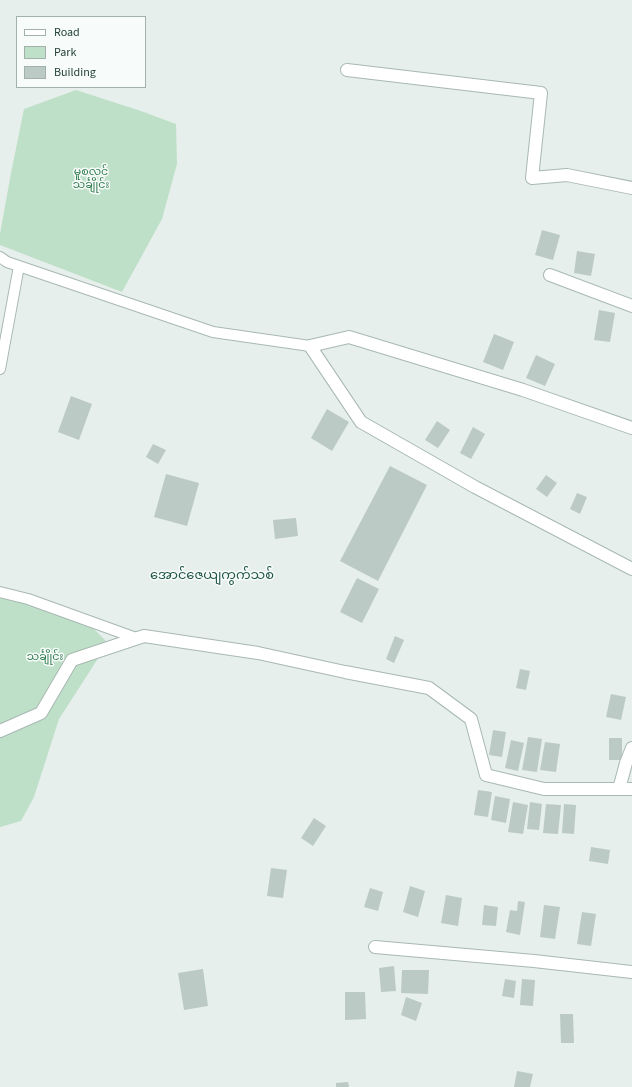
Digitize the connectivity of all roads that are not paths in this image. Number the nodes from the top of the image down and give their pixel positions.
1 (347, 70) dead end
2 (632, 188) edge
3 (0, 257) edge
4 (19, 266) junction
5 (550, 275) dead end
6 (632, 306) edge
7 (310, 346) junction
8 (0, 369) edge
9 (632, 428) edge
10 (632, 569) edge
11 (0, 592) edge
12 (136, 638) junction
13 (0, 731) edge
14 (632, 748) edge
15 (619, 789) junction
16 (632, 790) edge
17 (375, 947) dead end
18 (632, 972) edge

1 - 2 street
3 - 4 lane
4 - 7 lane
4 - 8 lane
5 - 6 street
7 - 9 street
7 - 10 street
11 - 12 lane
12 - 13 street
12 - 15 street
14 - 15 street
15 - 16 street
17 - 18 street

